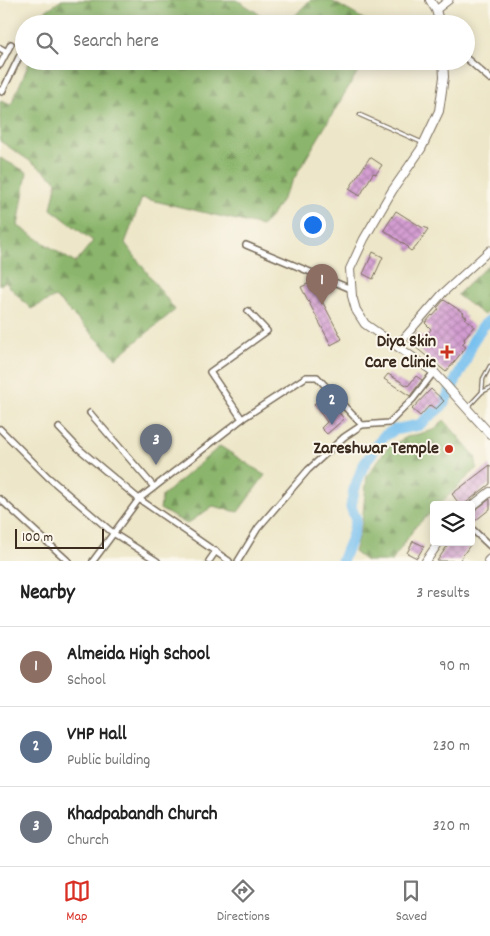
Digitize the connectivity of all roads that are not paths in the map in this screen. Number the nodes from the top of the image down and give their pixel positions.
1 (430, 0) edge
2 (450, 0) edge
3 (436, 10) junction
4 (437, 15) edge
5 (11, 44) dead end
6 (0, 48) edge
7 (7, 52) junction
8 (0, 65) edge
9 (15, 65) edge
10 (475, 66) edge
11 (443, 70) edge
12 (490, 79) edge
13 (0, 90) edge
14 (360, 115) dead end
15 (424, 144) junction
16 (246, 245) dead end
17 (490, 250) edge
18 (351, 289) junction
19 (248, 311) dead end
20 (397, 346) junction
21 (490, 366) edge
22 (437, 375) junction
23 (490, 388) edge
24 (482, 392) junction
25 (467, 408) junction
26 (90, 413) dead end
27 (242, 420) junction
28 (362, 425) junction
29 (59, 428) dead end
30 (0, 429) edge
31 (490, 433) edge
32 (154, 487) junction
33 (490, 492) edge
34 (0, 499) edge
35 (140, 499) junction
36 (475, 505) edge
37 (475, 532) edge
38 (113, 533) junction
39 (437, 546) edge
40 (490, 546) edge
41 (216, 551) junction
42 (68, 561) edge
43 (93, 561) edge
44 (157, 561) edge
45 (209, 561) edge
46 (229, 561) edge
47 (238, 561) edge
48 (426, 561) edge

1 - 3 main road
2 - 3 street
3 - 4 main road
5 - 7 street
6 - 7 street
7 - 8 street
9 - 13 street
10 - 12 street
11 - 15 main road
14 - 15 lane
15 - 18 main road
16 - 18 street
17 - 20 street
18 - 20 main road
19 - 27 street
20 - 22 main road
21 - 24 lane
22 - 25 main road
22 - 28 street
23 - 24 lane
24 - 25 lane
25 - 31 main road
26 - 32 street
27 - 28 street
27 - 32 street
28 - 47 street
29 - 35 street
30 - 38 street
32 - 35 street
33 - 36 main road
34 - 42 street
35 - 38 street
35 - 41 street
37 - 40 street
38 - 43 street
38 - 44 street
39 - 48 main road
41 - 45 street
41 - 46 street

